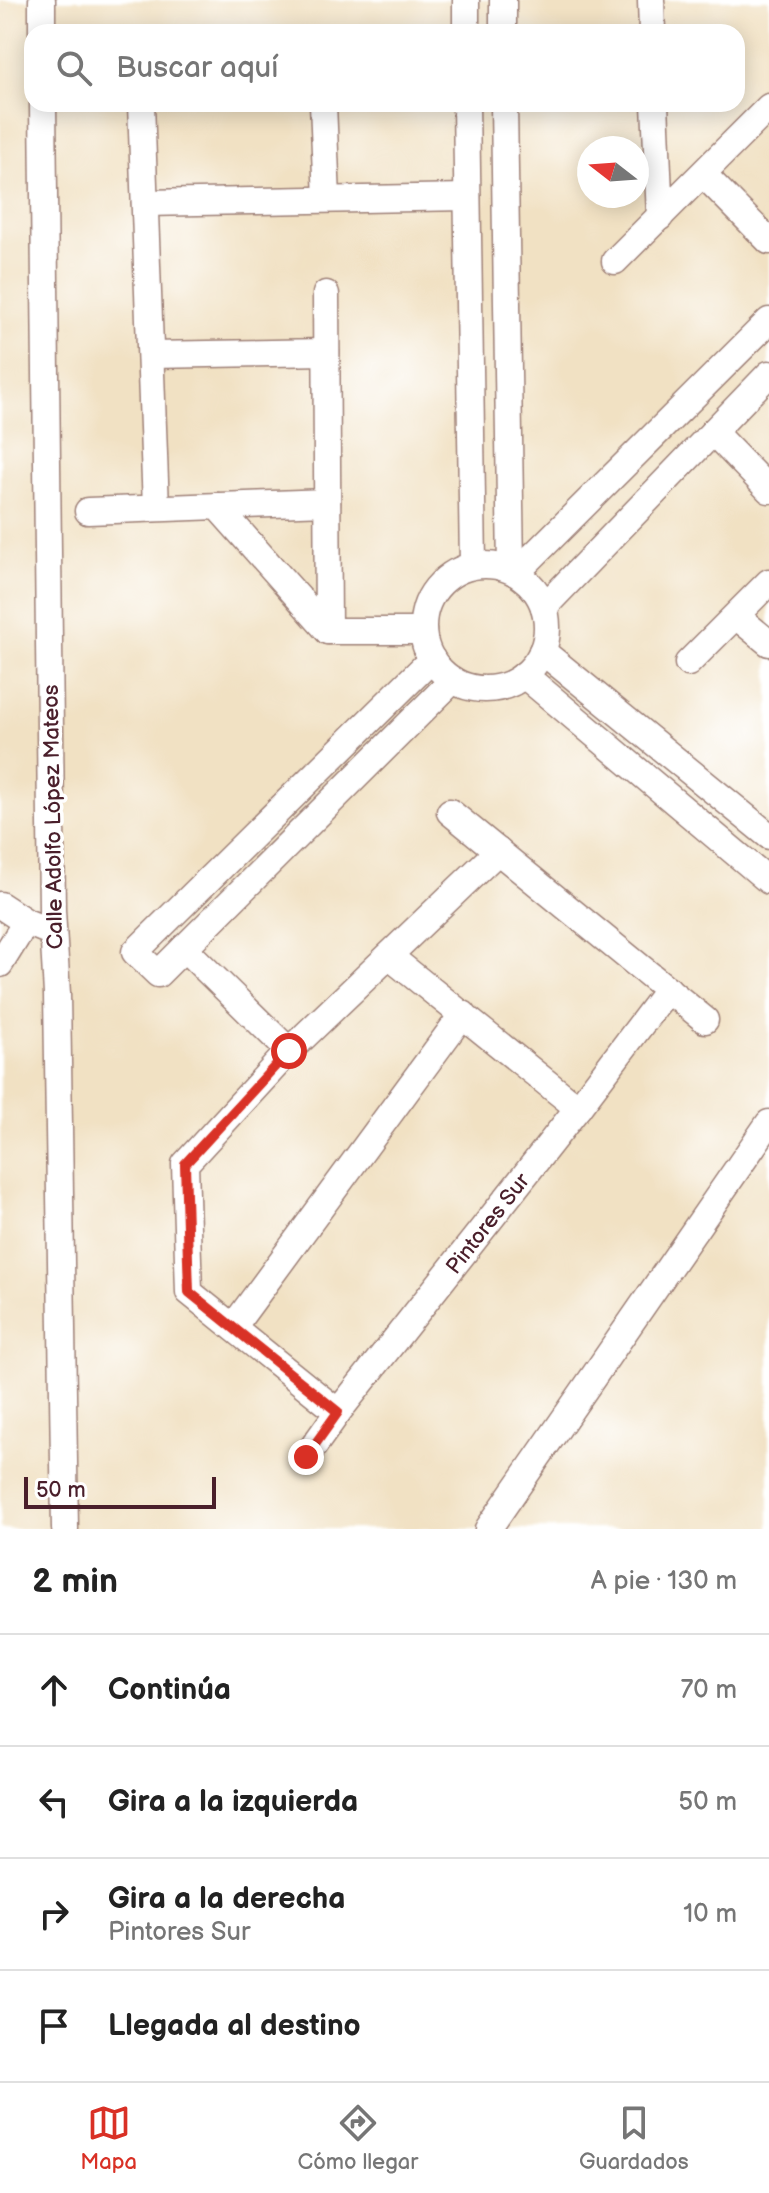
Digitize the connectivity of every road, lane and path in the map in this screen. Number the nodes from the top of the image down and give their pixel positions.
1 (42, 0) edge
2 (466, 0) edge
3 (503, 0) edge
4 (651, 0) edge
5 (42, 24) edge
6 (466, 24) edge
7 (503, 24) edge
8 (652, 24) edge
9 (769, 107) edge
10 (43, 112) edge
11 (141, 112) edge
12 (323, 112) edge
13 (466, 112) edge
14 (504, 112) edge
15 (655, 112) edge
16 (703, 174) junction
17 (467, 197) junction
18 (327, 199) junction
19 (145, 203) junction
20 (660, 217) junction
21 (769, 241) edge
22 (615, 261) dead end
23 (326, 294) dead end
24 (769, 321) edge
25 (326, 352) junction
26 (151, 355) junction
27 (769, 374) edge
28 (713, 432) junction
29 (769, 490) edge
30 (327, 502) junction
31 (217, 506) junction
32 (156, 508) junction
33 (88, 511) dead end
34 (473, 565) junction
35 (514, 571) junction
36 (769, 582) edge
37 (544, 607) junction
38 (736, 616) junction
39 (328, 631) junction
40 (423, 631) junction
41 (769, 643) edge
42 (542, 651) junction
43 (432, 659) junction
44 (688, 663) dead end
45 (524, 675) junction
46 (453, 680) junction
47 (450, 812) dead end
48 (769, 836) edge
49 (498, 851) junction
50 (769, 881) edge
51 (0, 905) edge
52 (26, 922) junction
53 (53, 933) junction
54 (184, 948) junction
55 (389, 956) junction
56 (0, 964) edge
57 (668, 989) junction
58 (463, 1014) junction
59 (705, 1020) dead end
60 (289, 1051) junction
61 (578, 1108) junction
62 (769, 1123) edge
63 (233, 1327) junction
64 (338, 1412) junction
65 (306, 1457) dead end
66 (65, 1529) edge
67 (488, 1529) edge

1 - 5 street
2 - 6 street
3 - 7 street
4 - 8 street
9 - 16 street
10 - 53 street, Calle Adolfo López Mateos
11 - 19 street
12 - 18 street
13 - 17 street
14 - 35 street
15 - 20 street
16 - 20 street
16 - 21 street
17 - 18 street
17 - 34 street
18 - 19 street
19 - 26 street
20 - 22 street
23 - 25 street
24 - 35 street
25 - 26 street
25 - 30 street
26 - 32 street
27 - 28 street
28 - 29 street
28 - 37 street
30 - 31 street
30 - 39 street
31 - 32 street
31 - 39 street
32 - 33 street
34 - 35 street
34 - 40 street
35 - 37 street
36 - 38 street
37 - 42 street
38 - 41 street
38 - 44 street
39 - 40 street
40 - 43 street
42 - 45 street
42 - 48 street
43 - 46 street
43 - 54 street
45 - 46 street
45 - 50 street
46 - 54 street
47 - 49 street
49 - 55 street
49 - 57 street
51 - 52 street
52 - 53 street
52 - 56 street
53 - 66 street, Calle Adolfo López Mateos
54 - 60 street
55 - 58 street
55 - 60 street
57 - 59 street
57 - 61 street, Pintores Sur
58 - 61 street
58 - 63 street
60 - 63 street
61 - 64 street, Pintores Sur
62 - 67 street
63 - 64 street
64 - 65 street, Pintores Sur

